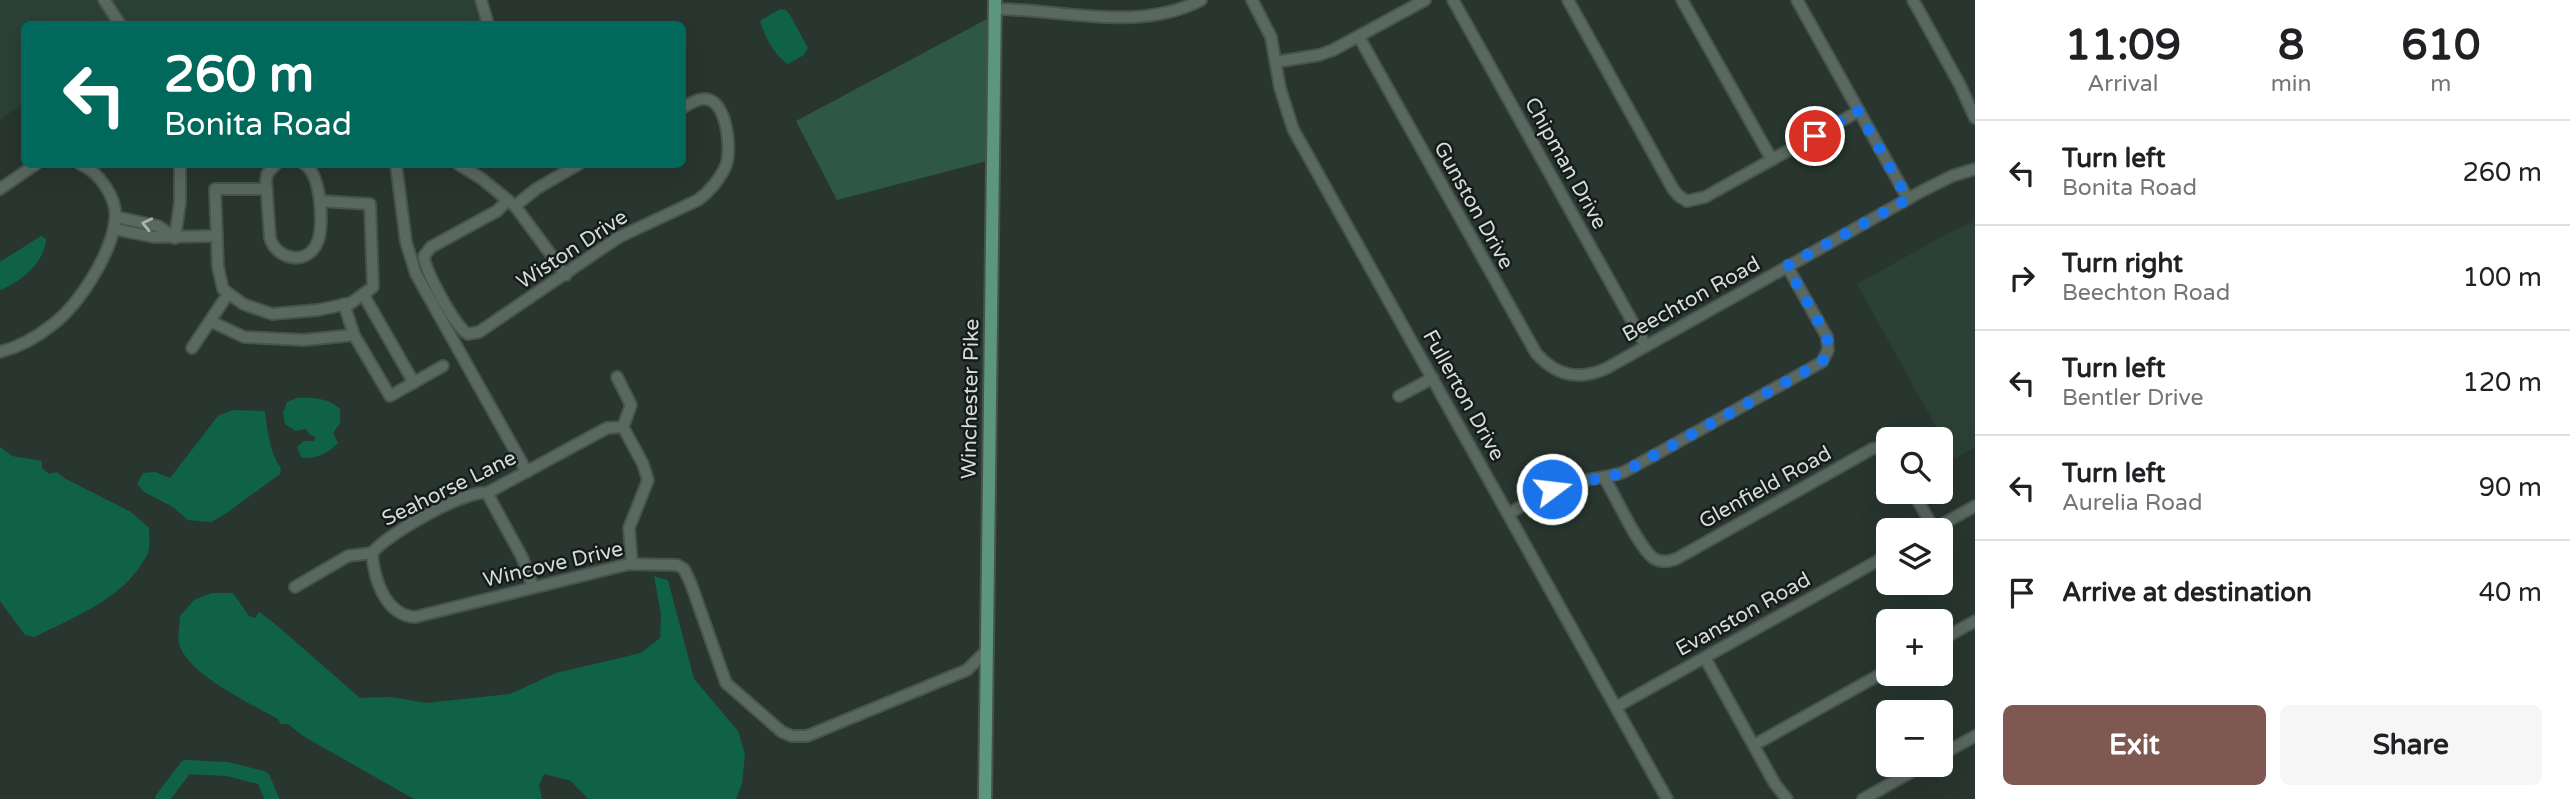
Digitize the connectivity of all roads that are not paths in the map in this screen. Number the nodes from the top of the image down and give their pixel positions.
1 (104, 0) edge
2 (481, 0) edge
3 (1201, 0) edge
4 (1252, 0) edge
5 (1425, 0) edge
6 (1452, 0) edge
7 (1568, 0) edge
8 (1682, 0) edge
9 (1797, 0) edge
10 (1913, 0) edge
11 (995, 5) edge
12 (119, 21) edge
13 (487, 21) edge
14 (1359, 37) junction
15 (1276, 62) junction
16 (686, 106) edge
17 (1858, 111) junction
18 (1975, 118) edge
19 (1772, 160) junction
20 (30, 168) edge
21 (87, 168) edge
22 (180, 168) edge
23 (272, 168) edge
24 (310, 168) edge
25 (397, 168) edge
26 (464, 168) edge
27 (573, 168) edge
28 (1975, 169) edge
29 (0, 189) edge
30 (267, 189) junction
31 (1908, 199) junction
32 (320, 201) junction
33 (512, 203) junction
34 (115, 223) junction
35 (217, 236) junction
36 (175, 238) junction
37 (1787, 266) junction
38 (566, 275) junction
39 (228, 294) junction
40 (363, 294) junction
41 (344, 304) junction
42 (210, 321) junction
43 (354, 335) junction
44 (1646, 346) junction
45 (192, 348) dead end
46 (0, 352) edge
47 (443, 366) dead end
48 (1571, 375) joint
49 (617, 377) dead end
50 (1433, 378) junction
51 (414, 383) junction
52 (1399, 396) dead end
53 (622, 427) junction
54 (1876, 448) edge
55 (527, 472) junction
56 (1605, 479) junction
57 (487, 493) junction
58 (1975, 506) edge
59 (1508, 514) junction
60 (1953, 519) edge
61 (372, 554) junction
62 (1876, 562) edge
63 (632, 564) junction
64 (295, 587) dead end
65 (533, 587) junction
66 (1975, 621) edge
67 (1953, 633) edge
68 (986, 651) junction
69 (1705, 658) junction
70 (967, 670) junction
71 (1876, 677) edge
72 (986, 680) junction
73 (1616, 708) junction
74 (1975, 736) edge
75 (1754, 745) junction
76 (1953, 748) edge
77 (1902, 777) edge
78 (985, 799) edge
79 (1667, 799) edge
80 (1787, 799) edge
81 (1863, 799) edge

1 - 12 street
2 - 13 street
3 - 11 street
4 - 15 street, Fullerton Drive
5 - 14 street
6 - 44 street, Chipman Drive
7 - 19 street
8 - 19 street
9 - 17 street
10 - 18 street
11 - 68 main road, Winchester Pike
14 - 15 street
14 - 48 street, Gunston Drive
15 - 50 street, Fullerton Drive
16 - 38 street, Wiston Drive
17 - 19 street
17 - 31 street
20 - 29 street
21 - 34 street
22 - 36 street
23 - 30 street
24 - 32 street
25 - 55 street
26 - 33 street
27 - 33 street
28 - 31 street, Beechton Road
30 - 32 street
30 - 35 street
31 - 37 street, Beechton Road
32 - 40 street
33 - 38 street
33 - 38 street, Wiston Drive
34 - 36 street
34 - 46 street
35 - 36 street
35 - 39 street
37 - 44 street, Beechton Road
37 - 56 street
39 - 41 street
39 - 42 street
40 - 41 street
40 - 51 street
41 - 43 street
42 - 43 street
42 - 45 street
43 - 51 street
44 - 48 street, Beechton Road
47 - 51 street
49 - 53 street
50 - 52 street
50 - 59 street, Fullerton Drive
53 - 55 street, Seahorse Lane
53 - 63 street
54 - 56 street, Glenfield Road
55 - 57 street, Seahorse Lane
56 - 59 street
57 - 61 street, Seahorse Lane
57 - 65 street
58 - 60 street
59 - 73 street, Fullerton Drive
61 - 64 street, Seahorse Lane
61 - 65 street, Wincove Drive
62 - 69 street, Evanston Road
63 - 65 street, Wincove Drive
63 - 70 street, Wincove Drive
66 - 67 street
68 - 70 street, Wincove Drive
68 - 72 main road, Winchester Pike
69 - 73 street, Evanston Road
69 - 75 street
70 - 72 street
71 - 75 street
72 - 78 main road, Winchester Pike
73 - 79 street, Fullerton Drive
74 - 76 street
75 - 80 street
77 - 81 street

